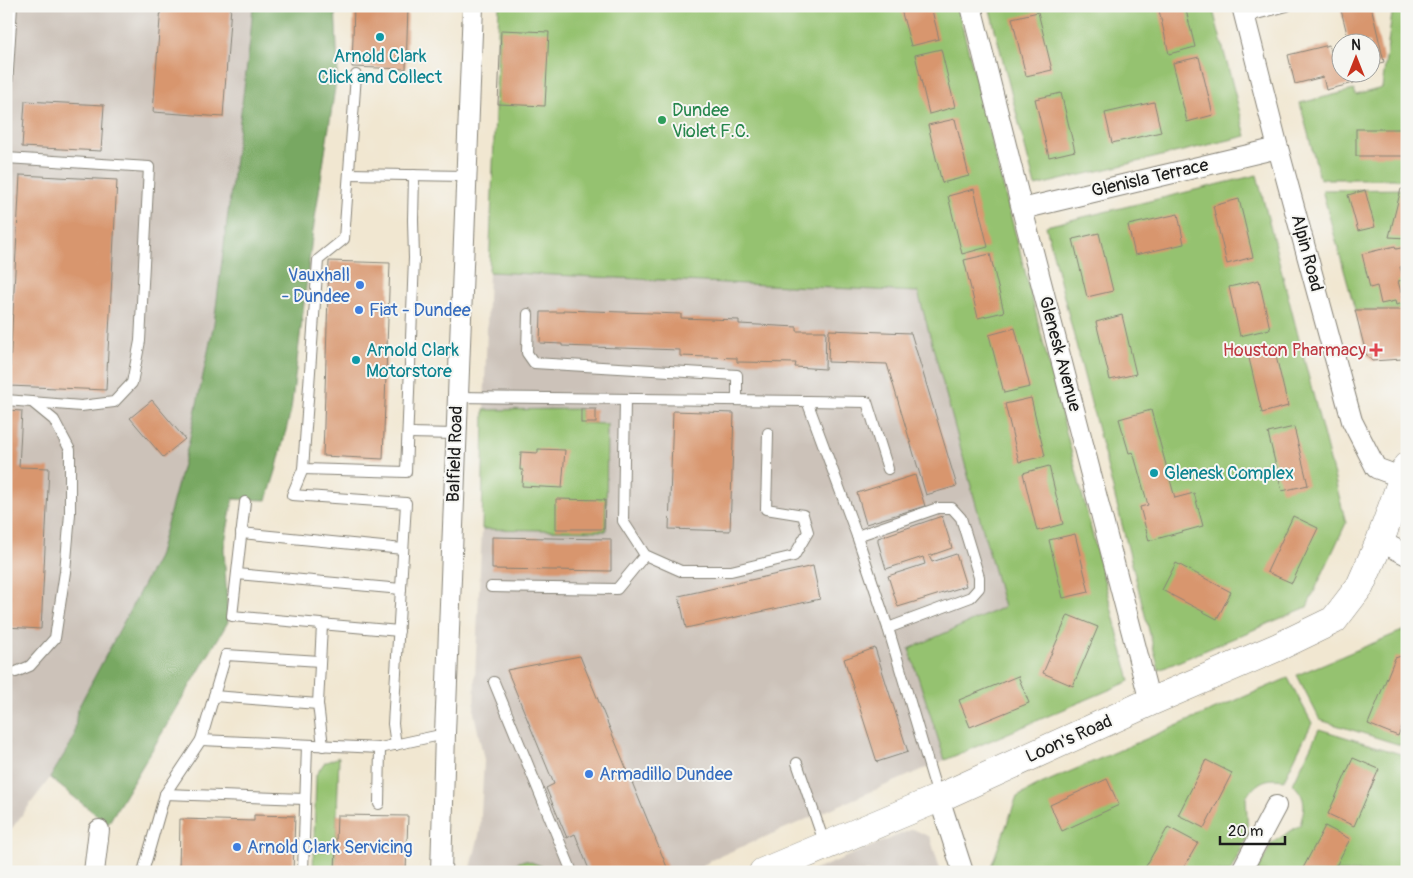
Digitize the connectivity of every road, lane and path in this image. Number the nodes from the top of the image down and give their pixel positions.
1 (12, 6) edge
2 (472, 6) edge
3 (971, 6) edge
4 (1287, 6) edge
5 (1244, 12) edge
6 (356, 75) dead end
7 (6, 103) edge
8 (1278, 148) junction
9 (6, 158) edge
10 (349, 174) junction
11 (414, 175) junction
12 (465, 176) junction
13 (1022, 209) junction
14 (528, 314) dead end
15 (457, 397) junction
16 (625, 399) junction
17 (6, 400) edge
18 (736, 400) junction
19 (807, 401) junction
20 (32, 402) junction
21 (408, 433) junction
22 (768, 433) dead end
23 (456, 434) junction
24 (303, 470) junction
25 (888, 470) dead end
26 (1405, 472) edge
27 (245, 502) dead end
28 (242, 534) junction
29 (857, 536) junction
30 (1380, 541) junction
31 (403, 549) junction
32 (645, 555) junction
33 (1407, 555) edge
34 (237, 574) junction
35 (491, 587) dead end
36 (401, 589) junction
37 (322, 625) junction
38 (888, 628) junction
39 (399, 631) junction
40 (320, 661) junction
41 (16, 672) dead end
42 (494, 682) dead end
43 (214, 696) junction
44 (1150, 702) junction
45 (318, 704) junction
46 (445, 734) junction
47 (201, 740) junction
48 (307, 745) junction
49 (396, 745) junction
50 (323, 746) junction
51 (380, 748) junction
52 (797, 763) dead end
53 (165, 794) junction
54 (939, 798) junction
55 (305, 799) junction
56 (379, 804) dead end
57 (1276, 806) dead end
58 (99, 830) dead end
59 (825, 846) junction
60 (94, 872) edge
61 (143, 872) edge
62 (303, 872) edge
63 (442, 872) edge
64 (572, 872) edge
65 (763, 872) edge
66 (963, 872) edge
67 (1241, 872) edge

1 - 7 lane
2 - 12 street, Balfield Road
3 - 13 street, Glenesk Avenue
4 - 5 lane
5 - 8 street, Alpin Road
6 - 10 lane
8 - 13 street, Glenisla Terrace
8 - 26 street, Alpin Road
9 - 20 lane
10 - 11 lane
10 - 24 lane
11 - 12 lane
11 - 21 lane
12 - 15 street, Balfield Road
13 - 44 street, Glenesk Avenue
14 - 18 lane
15 - 16 lane
15 - 23 street, Balfield Road
16 - 18 lane
16 - 32 lane
17 - 20 lane
18 - 19 lane
19 - 25 lane
19 - 29 lane
20 - 41 lane
21 - 23 lane
21 - 24 lane
22 - 32 lane
23 - 46 street, Balfield Road
24 - 31 lane
26 - 30 street, Loon's Road
27 - 28 lane
28 - 31 lane
28 - 34 lane
29 - 38 lane
29 - 38 lane
30 - 33 street
30 - 44 street, Loon's Road
31 - 36 lane
32 - 35 lane
34 - 36 lane
34 - 37 lane
36 - 39 lane
37 - 39 lane
37 - 40 lane
38 - 54 lane
39 - 49 lane
40 - 43 lane
40 - 45 lane
42 - 64 lane
43 - 45 lane
43 - 47 lane
44 - 54 street, Loon's Road
45 - 50 lane
46 - 49 lane
46 - 63 street, Balfield Road
47 - 48 lane
47 - 53 lane
48 - 50 lane
48 - 55 lane
49 - 51 lane
50 - 51 lane
51 - 56 lane
52 - 59 lane
53 - 55 lane
53 - 61 lane
54 - 59 street, Loon's Road
54 - 66 street
55 - 62 lane
57 - 67 street
58 - 60 street
59 - 65 street, Loon's Road

